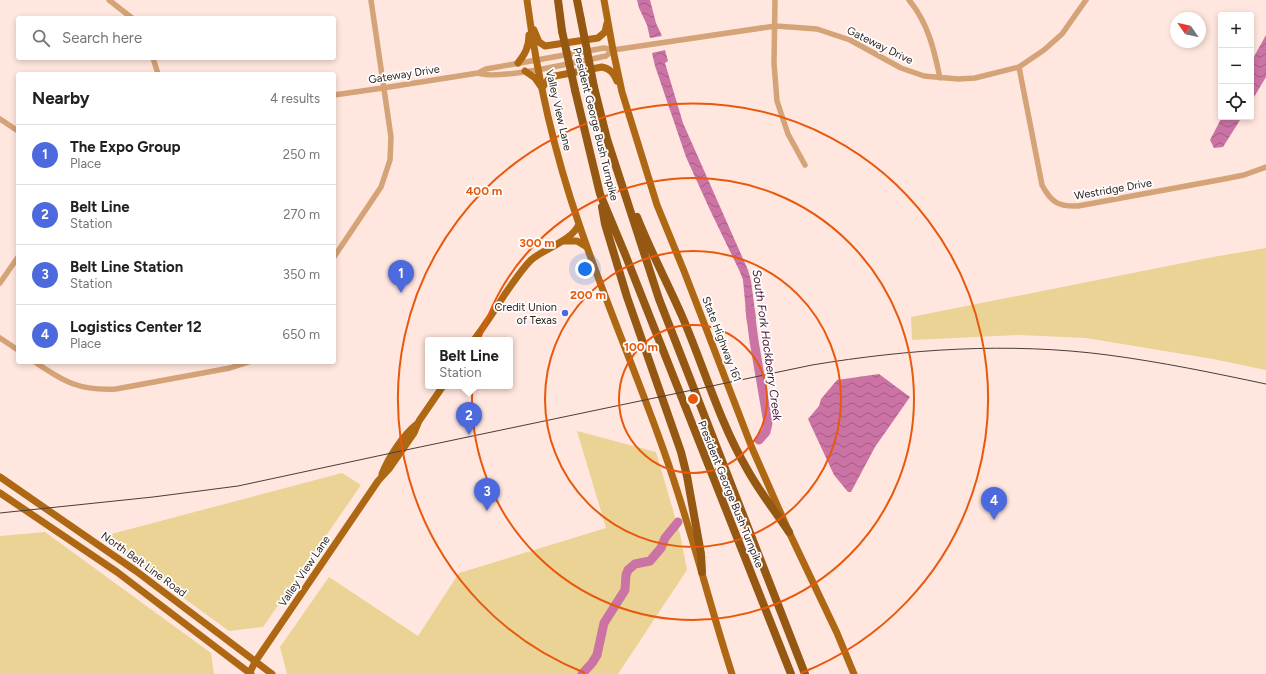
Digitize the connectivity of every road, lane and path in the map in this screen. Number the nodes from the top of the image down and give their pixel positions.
1 (109, 0) edge
2 (371, 0) edge
3 (527, 0) edge
4 (558, 0) edge
5 (578, 0) edge
6 (604, 0) edge
7 (775, 0) edge
8 (908, 0) edge
9 (1086, 0) edge
10 (129, 16) edge
11 (608, 21) junction
12 (530, 23) junction
13 (775, 26) junction
14 (613, 50) junction
15 (536, 59) junction
16 (154, 60) edge
17 (518, 63) junction
18 (1018, 67) junction
19 (538, 69) junction
20 (525, 71) junction
21 (157, 72) edge
22 (478, 73) junction
23 (940, 78) junction
24 (384, 88) junction
25 (542, 88) junction
26 (622, 92) junction
27 (336, 95) edge
28 (0, 119) edge
29 (16, 130) edge
30 (805, 165) dead end
31 (1266, 167) edge
32 (620, 180) junction
33 (600, 194) junction
34 (579, 224) junction
35 (563, 241) junction
36 (587, 247) junction
37 (336, 254) edge
38 (16, 260) edge
39 (0, 283) edge
40 (476, 337) edge
41 (0, 338) edge
42 (16, 349) edge
43 (38, 364) edge
44 (242, 364) edge
45 (441, 389) edge
46 (0, 477) edge
47 (0, 493) edge
48 (789, 532) junction
49 (702, 572) junction
50 (255, 662) junction
51 (250, 674) edge
52 (272, 674) edge
53 (732, 674) edge
54 (791, 674) edge
55 (805, 674) edge
56 (854, 674) edge

1 - 10 street
2 - 24 street
3 - 12 main road, Valley View Lane
4 - 33 highway, President George Bush Turnpike, bridge
5 - 32 highway, President George Bush Turnpike, bridge
6 - 11 main road, State Highway 161
7 - 13 street
8 - 23 street
9 - 18 street, Gateway Drive
11 - 12 main road
11 - 14 main road, State Highway 161
12 - 15 main road, Valley View Lane
12 - 17 main road
13 - 14 street, Gateway Drive
13 - 23 street, Gateway Drive
13 - 30 street
14 - 15 street, Gateway Drive
14 - 19 street, Gateway Drive
14 - 26 main road, State Highway 161
15 - 17 street, Gateway Drive
15 - 19 main road, Valley View Lane
16 - 21 street
17 - 22 street, Gateway Drive
18 - 23 street, Gateway Drive
18 - 31 street, Westridge Drive
19 - 20 street, Gateway Drive
19 - 25 main road, Valley View Lane
20 - 22 street, Gateway Drive
20 - 25 main road
22 - 24 street, Gateway Drive
24 - 27 street, Gateway Drive
24 - 37 street
25 - 26 main road
25 - 34 main road, Valley View Lane
26 - 48 main road, State Highway 161
28 - 29 street
32 - 48 highway
32 - 55 highway, President George Bush Turnpike
33 - 49 highway
33 - 54 highway, President George Bush Turnpike
34 - 35 main road
34 - 36 main road
35 - 36 main road
35 - 40 main road
36 - 49 main road
38 - 39 street
41 - 42 street
43 - 44 street
45 - 50 main road, Valley View Lane
46 - 50 main road, North Belt Line Road
47 - 51 main road, North Belt Line Road
48 - 56 main road, State Highway 161
49 - 53 main road
50 - 51 main road, Valley View Lane
50 - 52 main road, North Belt Line Road

